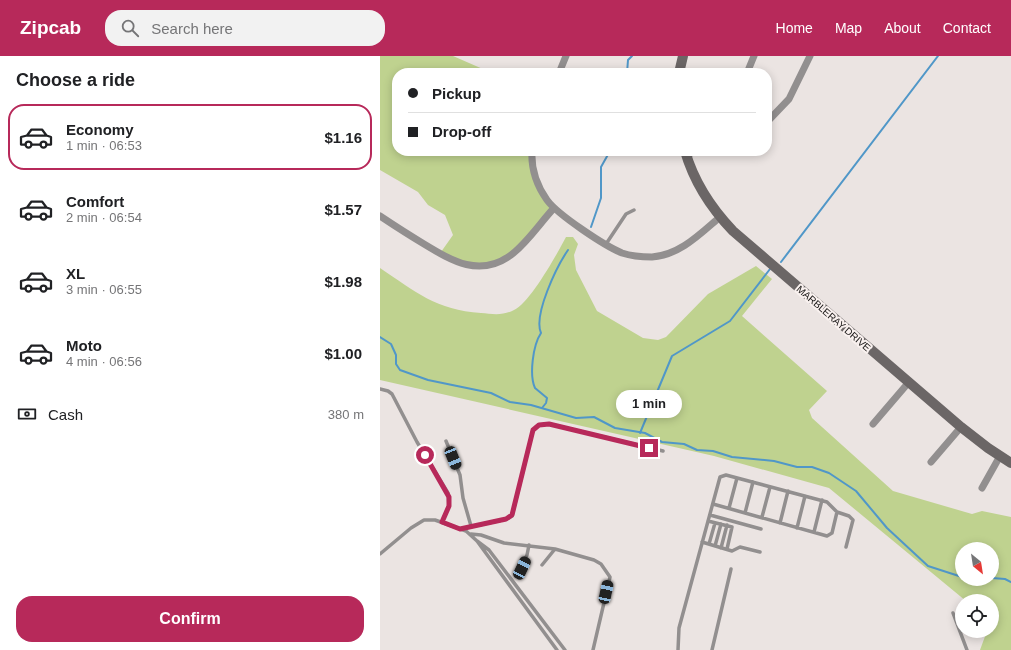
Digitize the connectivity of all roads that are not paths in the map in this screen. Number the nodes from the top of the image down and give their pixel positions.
1 (557, 56) edge
2 (683, 56) edge
3 (754, 56) edge
4 (810, 56) edge
5 (566, 57) edge
6 (561, 68) edge
7 (680, 68) edge
8 (749, 68) edge
9 (772, 117) edge
10 (533, 156) edge
11 (686, 156) edge
12 (554, 208) junction
13 (634, 210) dead end
14 (380, 216) edge
15 (720, 217) junction
16 (606, 244) junction
17 (908, 382) junction
18 (380, 389) edge
19 (873, 424) dead end
20 (961, 427) junction
21 (446, 441) dead end
22 (663, 451) dead end
23 (1000, 456) junction
24 (931, 462) dead end
25 (1011, 463) edge
26 (737, 478) junction
27 (753, 482) junction
28 (770, 486) junction
29 (982, 488) dead end
30 (788, 491) junction
31 (805, 496) junction
32 (822, 500) junction
33 (713, 504) junction
34 (728, 508) junction
35 (837, 512) junction
36 (745, 513) junction
37 (710, 515) junction
38 (762, 517) junction
39 (708, 521) junction
40 (442, 522) junction
41 (715, 523) junction
42 (780, 523) junction
43 (721, 524) junction
44 (470, 526) junction
45 (727, 526) junction
46 (761, 528) dead end
47 (797, 528) junction
48 (460, 529) junction
49 (814, 532) junction
50 (471, 534) junction
51 (477, 542) junction
52 (702, 542) junction
53 (709, 544) junction
54 (529, 545) junction
55 (715, 546) junction
56 (846, 547) dead end
57 (721, 548) junction
58 (555, 549) junction
59 (727, 549) junction
60 (760, 552) dead end
61 (380, 554) edge
62 (542, 565) dead end
63 (522, 568) dead end
64 (731, 569) dead end
65 (953, 613) dead end
66 (557, 650) edge
67 (565, 650) edge
68 (594, 650) edge
69 (678, 650) edge
70 (712, 650) edge
71 (967, 650) edge

1 - 5 street
2 - 7 street
3 - 8 street
4 - 9 street
5 - 6 street
10 - 12 street
11 - 15 street, MARBLERAY DRIVE
12 - 14 street
12 - 16 street
13 - 16 lane
15 - 16 street
15 - 17 street, MARBLERAY DRIVE
17 - 19 street
17 - 20 street, MARBLERAY DRIVE
18 - 40 lane
20 - 23 street, MARBLERAY DRIVE
20 - 24 street
21 - 44 lane
22 - 44 lane
23 - 25 street, MARBLERAY DRIVE
23 - 29 street
26 - 27 lane
26 - 33 lane
26 - 34 lane
27 - 28 lane
27 - 36 lane
28 - 30 lane
28 - 38 lane
30 - 31 lane
30 - 42 lane
31 - 32 lane
31 - 47 lane
32 - 35 lane
32 - 49 lane
33 - 34 lane
33 - 37 lane
34 - 36 lane
35 - 49 lane
35 - 56 lane
36 - 38 lane
37 - 39 lane
37 - 46 lane
38 - 42 lane
39 - 41 lane
39 - 52 lane
40 - 48 lane
40 - 61 lane
41 - 43 lane
41 - 53 lane
42 - 47 lane
43 - 45 lane
43 - 55 lane
44 - 48 lane
45 - 57 lane
45 - 59 lane
47 - 49 lane
48 - 50 lane
50 - 51 lane
50 - 54 lane
51 - 66 lane
51 - 67 lane
52 - 53 lane
52 - 69 lane
53 - 55 lane
54 - 58 lane
54 - 63 lane
55 - 57 lane
57 - 59 lane
58 - 62 lane
58 - 68 lane
59 - 60 lane
64 - 70 lane
65 - 71 lane

